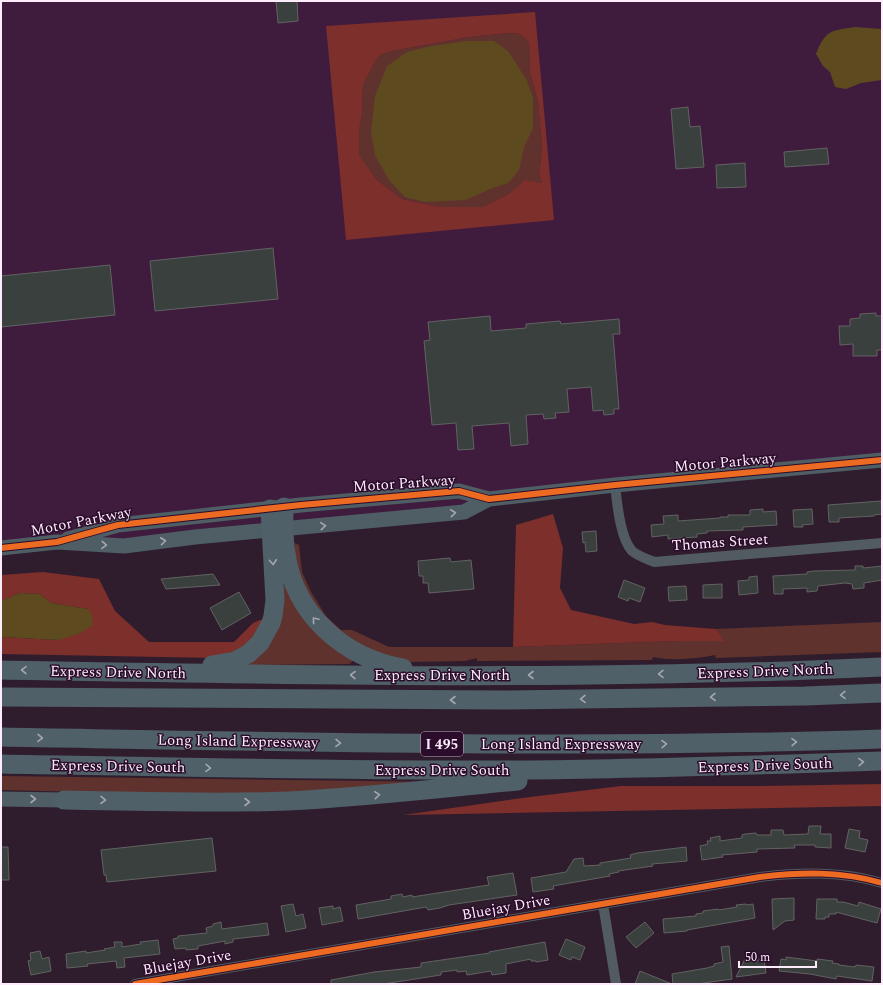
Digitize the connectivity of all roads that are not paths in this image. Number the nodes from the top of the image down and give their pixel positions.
1 (882, 460) edge
2 (615, 485) junction
3 (489, 499) junction
4 (277, 508) junction
5 (278, 530) junction
6 (57, 542) junction
7 (882, 543) edge
8 (1, 548) edge
9 (882, 667) edge
10 (1, 670) edge
11 (147, 672) junction
12 (448, 676) junction
13 (882, 693) edge
14 (1, 697) edge
15 (1, 737) edge
16 (882, 739) edge
17 (882, 761) edge
18 (1, 764) edge
19 (640, 769) junction
20 (1, 799) edge
21 (64, 800) joint
22 (882, 882) edge
23 (603, 904) junction
24 (135, 984) edge
25 (616, 984) edge

1 - 2 main road, Motor Parkway
2 - 3 main road, Motor Parkway
2 - 7 street, Thomas Street
3 - 4 main road, Motor Parkway
5 -> 3 main road, Motor Parkway
4 - 5 highway
4 - 6 main road, Motor Parkway
6 -> 5 main road, Motor Parkway
5 -> 11 highway
12 -> 5 highway
6 - 8 main road, Motor Parkway
9 -> 12 highway, Express Drive North
11 -> 10 highway, Express Drive North
12 -> 11 highway, Express Drive North
13 -> 14 highway
15 -> 16 highway, Long Island Expressway / I 495
19 -> 17 highway, Express Drive South
18 -> 19 highway, Express Drive South
21 -> 19 highway
20 -> 21 main road
22 - 23 street, Bluejay Drive
23 - 24 street, Bluejay Drive
23 - 25 street

